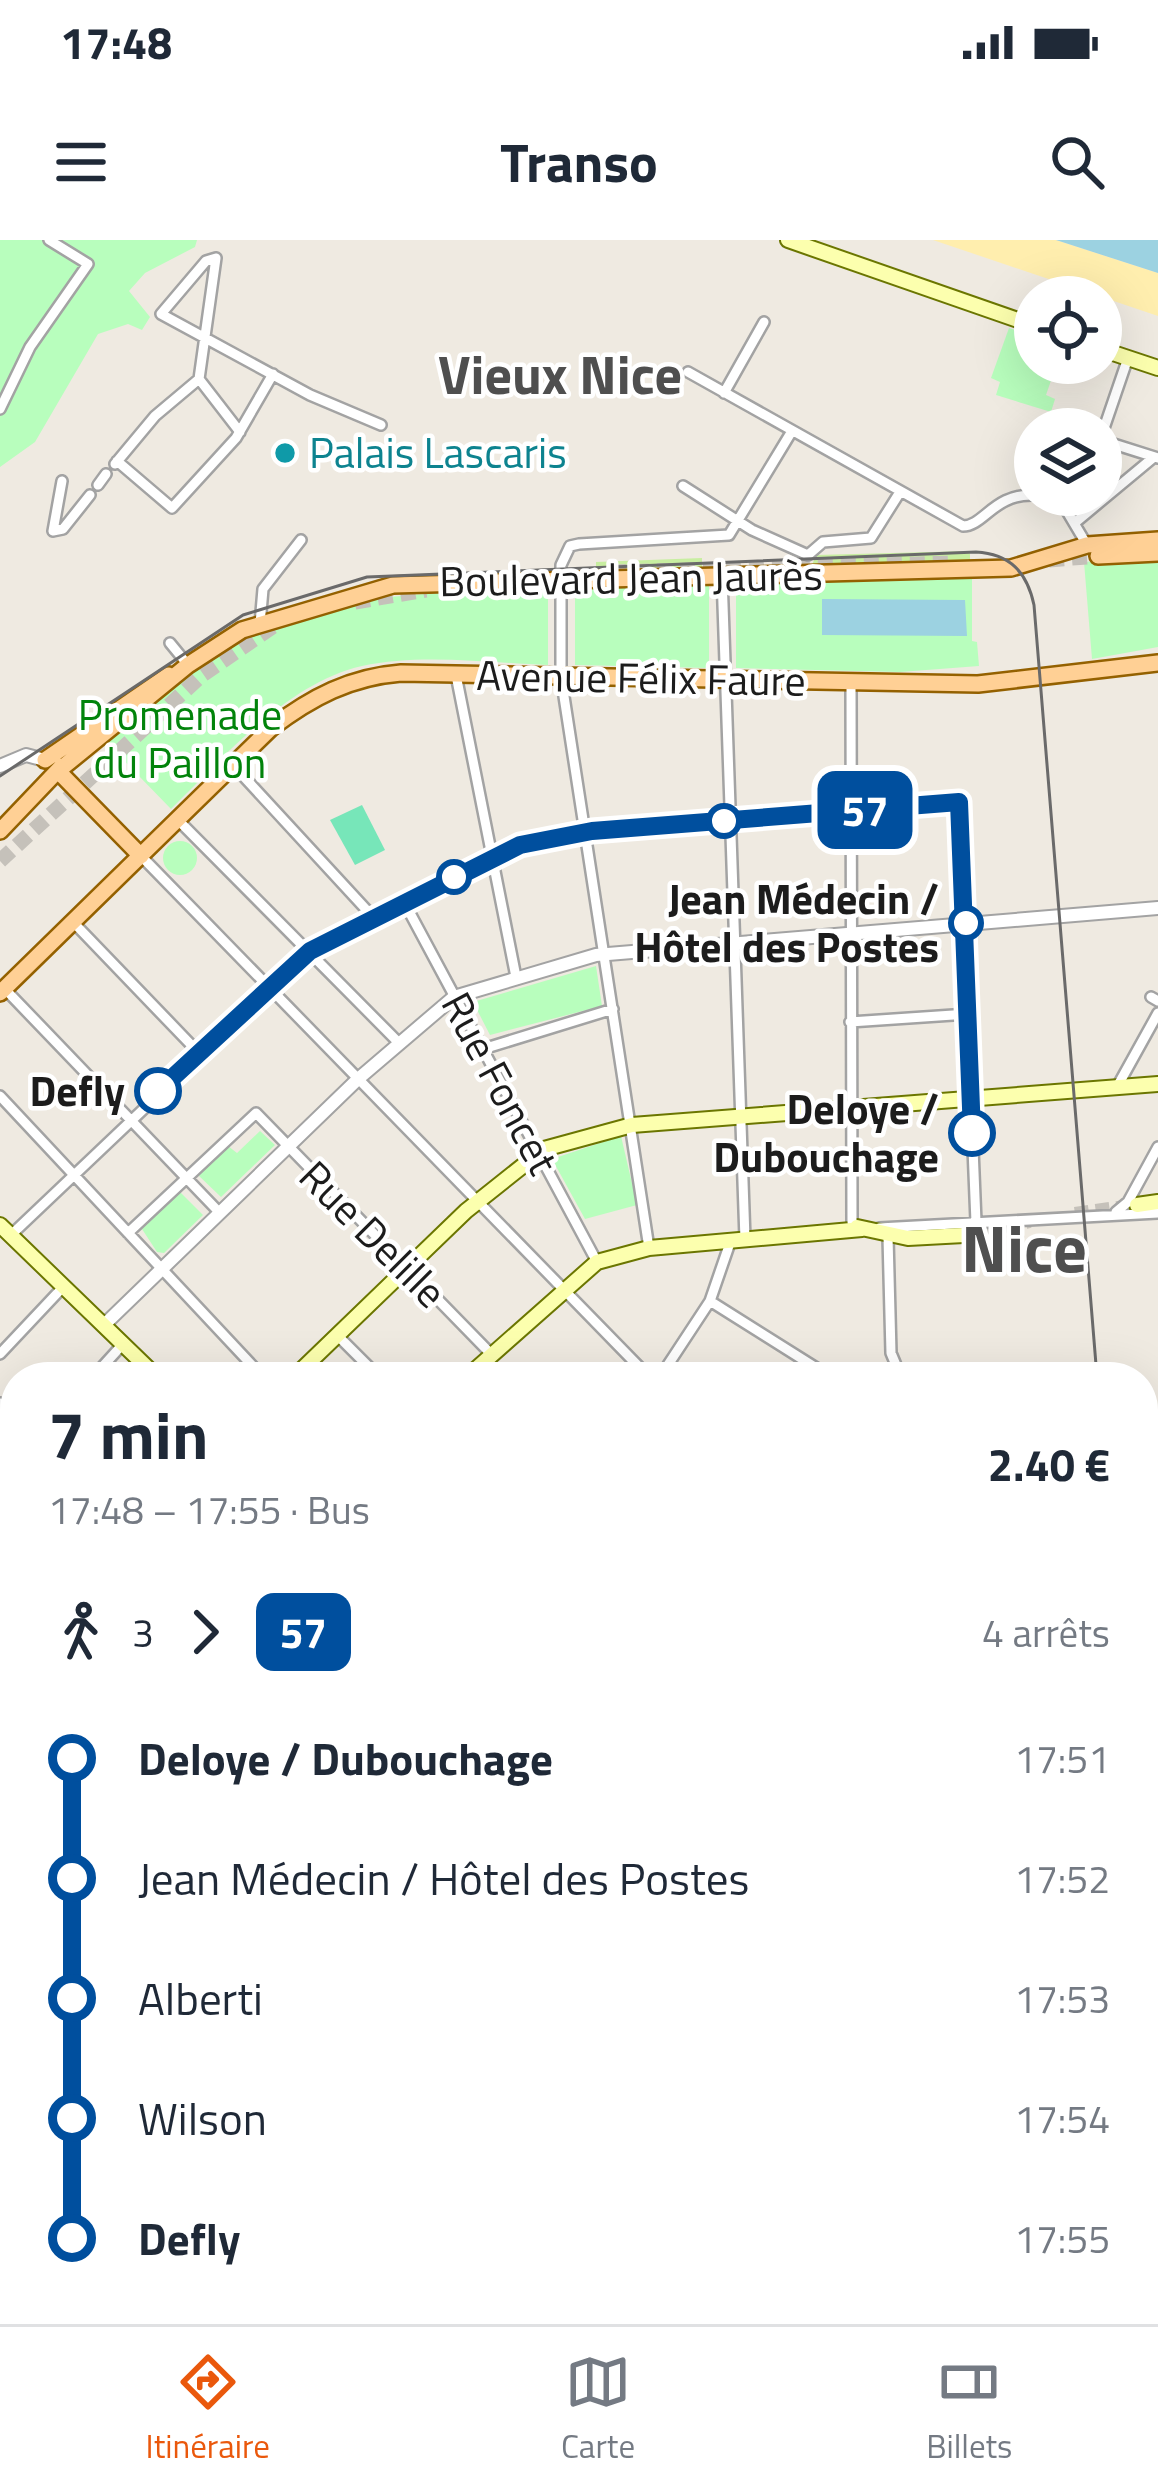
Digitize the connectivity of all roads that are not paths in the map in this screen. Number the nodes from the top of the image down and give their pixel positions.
1 (50, 240) edge
2 (788, 240) edge
3 (1014, 319) edge
4 (764, 322) dead end
5 (204, 337) junction
6 (1122, 356) edge
7 (1128, 358) junction
8 (1158, 368) edge
9 (688, 373) dead end
10 (273, 374) junction
11 (199, 379) junction
12 (724, 393) junction
13 (1111, 408) edge
14 (0, 409) edge
15 (381, 425) dead end
16 (787, 428) junction
17 (240, 432) junction
18 (1122, 446) edge
19 (1156, 457) edge
20 (106, 474) dead end
21 (62, 481) dead end
22 (98, 484) dead end
23 (682, 486) dead end
24 (900, 492) junction
25 (90, 495) dead end
26 (1014, 497) edge
27 (1071, 516) edge
28 (741, 520) junction
29 (1077, 521) junction
30 (301, 540) dead end
31 (1153, 542) edge
32 (1092, 550) junction
33 (1158, 553) edge
34 (808, 555) junction
35 (807, 574) junction
36 (722, 576) junction
37 (561, 580) junction
38 (260, 624) junction
39 (170, 643) dead end
40 (1158, 663) edge
41 (188, 665) junction
42 (456, 675) junction
43 (561, 677) junction
44 (722, 680) junction
45 (851, 683) junction
46 (156, 688) dead end
47 (99, 731) junction
48 (76, 741) junction
49 (233, 765) junction
50 (0, 766) edge
51 (52, 766) junction
52 (850, 811) junction
53 (178, 819) junction
54 (728, 821) junction
55 (0, 831) edge
56 (584, 832) junction
57 (141, 856) junction
58 (492, 856) junction
59 (404, 902) junction
60 (1158, 908) edge
61 (374, 917) junction
62 (74, 922) junction
63 (966, 923) junction
64 (850, 933) junction
65 (733, 944) junction
66 (310, 951) junction
67 (604, 954) junction
68 (516, 977) junction
69 (1, 987) edge
70 (269, 987) junction
71 (454, 997) junction
72 (613, 1009) junction
73 (1158, 1012) edge
74 (968, 1014) junction
75 (850, 1022) junction
76 (398, 1042) junction
77 (483, 1049) junction
78 (198, 1052) junction
79 (358, 1079) junction
80 (1158, 1084) edge
81 (1116, 1088) junction
82 (0, 1096) edge
83 (971, 1099) junction
84 (851, 1107) junction
85 (741, 1116) junction
86 (130, 1119) junction
87 (632, 1125) junction
88 (287, 1147) junction
89 (1158, 1147) edge
90 (537, 1153) junction
91 (73, 1174) junction
92 (186, 1177) junction
93 (477, 1202) junction
94 (1158, 1202) edge
95 (1137, 1205) tunnel mouth
96 (219, 1212) junction
97 (1158, 1213) edge
98 (1111, 1214) junction
99 (976, 1222) junction
100 (857, 1226) junction
101 (6, 1230) edge
102 (128, 1232) junction
103 (892, 1232) junction
104 (964, 1234) tunnel mouth
105 (738, 1240) junction
106 (649, 1248) junction
107 (597, 1262) junction
108 (161, 1268) junction
109 (406, 1269) junction
110 (64, 1286) junction
111 (561, 1289) junction
112 (710, 1301) junction
113 (104, 1325) junction
114 (337, 1335) junction
115 (124, 1344) junction
116 (0, 1354) edge
117 (492, 1354) junction
118 (107, 1362) edge
119 (142, 1362) edge
120 (249, 1362) edge
121 (309, 1362) edge
122 (364, 1362) edge
123 (483, 1362) edge
124 (635, 1362) edge
125 (670, 1362) edge
126 (802, 1362) edge
127 (895, 1362) edge

1 - 14 street
2 - 3 main road
4 - 12 street
5 - 5 street
5 - 10 street
5 - 11 street
6 - 7 main road
7 - 8 main road
7 - 13 street
9 - 12 street
10 - 15 street
10 - 17 street
11 - 17 street
11 - 17 street
12 - 16 street
16 - 24 street
16 - 28 street
18 - 19 street
19 - 29 street
20 - 22 street
21 - 25 street
23 - 28 street
24 - 26 street
24 - 34 street
27 - 29 street
28 - 34 street
28 - 37 street
29 - 32 street
30 - 38 street
31 - 32 main road
32 - 33 main road
32 - 35 main road, Boulevard Jean Jaurès
34 - 35 street
35 - 36 main road, Boulevard Jean Jaurès
36 - 37 main road, Boulevard Jean Jaurès
36 - 44 street
37 - 38 main road, Boulevard Jean Jaurès
37 - 43 street
38 - 41 main road, Boulevard Jean Jaurès
39 - 41 street
40 - 45 main road, Avenue Félix Faure
41 - 48 main road, Boulevard Jean Jaurès
41 - 51 main road, Boulevard Jean Jaurès
42 - 43 main road, Avenue Félix Faure
42 - 49 main road, Avenue Félix Faure
42 - 58 street
43 - 44 main road, Avenue Félix Faure
43 - 56 street
44 - 45 main road, Avenue Félix Faure
44 - 54 street
45 - 52 street
46 - 47 main road
47 - 48 main road
47 - 51 main road
48 - 51 main road, Boulevard Jean Jaurès
49 - 53 main road, Avenue Félix Faure
49 - 61 street
50 - 51 street, Boulevard Jean Jaurès
51 - 55 main road
51 - 57 main road
52 - 54 street
52 - 63 street
52 - 64 street
53 - 57 main road, Avenue Félix Faure
53 - 66 street
54 - 56 street
54 - 65 street
56 - 58 street
56 - 67 street
57 - 62 main road, Avenue Félix Faure
57 - 70 street
58 - 59 street
58 - 68 street
59 - 61 street
59 - 71 street, Rue Foncet
60 - 63 street
61 - 66 street
62 - 69 main road, Avenue Félix Faure
62 - 78 street
63 - 64 street
63 - 74 street
64 - 65 street
64 - 75 street
65 - 67 street
65 - 85 street
66 - 70 street
66 - 76 street
67 - 68 street
67 - 72 street
68 - 71 street
69 - 86 street
70 - 78 street
70 - 79 street
71 - 76 street
71 - 77 street, Rue Foncet
72 - 77 street
72 - 87 street
73 - 81 street
74 - 75 street
74 - 83 street
75 - 84 street
76 - 79 street
77 - 90 street, Rue Foncet
78 - 86 street
79 - 88 street
79 - 93 street
80 - 81 main road
81 - 83 main road
82 - 91 street
83 - 84 main road
83 - 99 street
84 - 85 main road
84 - 100 street
85 - 87 main road
85 - 105 street
86 - 91 street
86 - 92 street
87 - 90 main road
87 - 106 street
88 - 92 street, Rue Delille
88 - 96 street
88 - 109 street, Rue Delille
89 - 98 street
90 - 93 main road
90 - 107 street, Rue Foncet
91 - 101 street
91 - 102 street
92 - 96 street
92 - 102 street
93 - 109 main road
93 - 111 street
94 - 95 main road
96 - 108 street
97 - 98 street
98 - 99 street
99 - 103 street
100 - 103 main road
100 - 105 main road
101 - 110 main road
102 - 108 street
103 - 104 main road
103 - 127 street
105 - 106 main road
105 - 112 street
106 - 107 main road
107 - 111 main road
108 - 113 street
108 - 120 street
109 - 114 main road
109 - 117 street, Rue Delille
110 - 113 main road
110 - 116 street
111 - 117 main road
111 - 124 street
112 - 125 street
112 - 126 street
113 - 115 main road
114 - 121 main road
114 - 122 street
115 - 118 street
115 - 119 main road
117 - 123 main road

